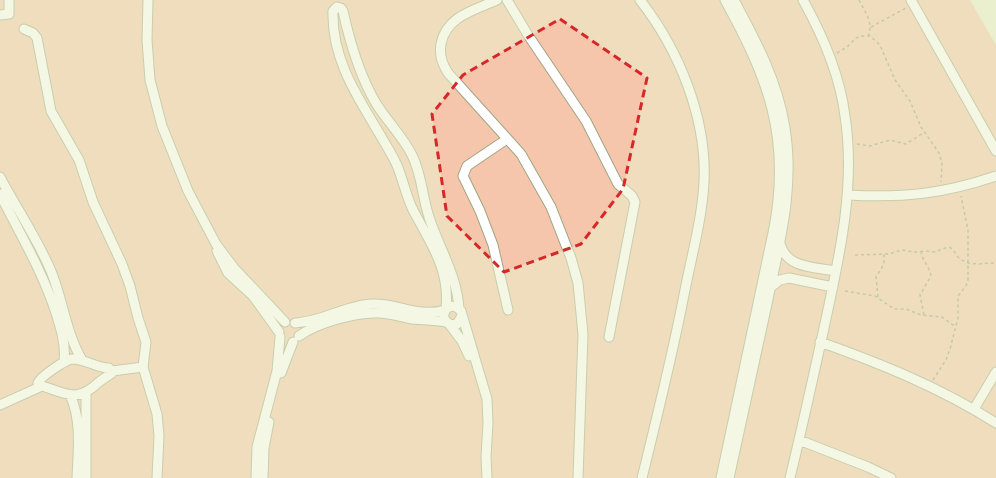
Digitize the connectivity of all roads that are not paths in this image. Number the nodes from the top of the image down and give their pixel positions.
1 (148, 0) edge
2 (497, 0) edge
3 (507, 0) edge
4 (640, 0) edge
5 (725, 0) edge
6 (734, 0) edge
7 (803, 0) edge
8 (6, 2) edge
9 (912, 2) edge
10 (4, 14) edge
11 (24, 29) dead end
12 (507, 139) junction
13 (996, 150) edge
14 (996, 176) edge
15 (0, 178) edge
16 (0, 194) edge
17 (848, 195) junction
18 (780, 243) junction
19 (836, 271) junction
20 (240, 280) junction
21 (833, 287) junction
22 (770, 288) junction
23 (445, 309) junction
24 (508, 310) dead end
25 (461, 312) junction
26 (285, 322) junction
27 (295, 323) junction
28 (448, 323) junction
29 (279, 334) junction
30 (609, 337) dead end
31 (296, 339) junction
32 (820, 342) junction
33 (82, 360) junction
34 (64, 362) junction
35 (143, 367) junction
36 (112, 371) junction
37 (996, 372) edge
38 (277, 380) junction
39 (42, 386) junction
40 (86, 393) junction
41 (70, 395) junction
42 (0, 405) edge
43 (974, 410) junction
44 (996, 424) edge
45 (799, 440) junction
46 (77, 478) edge
47 (86, 478) edge
48 (157, 478) edge
49 (256, 478) edge
50 (262, 478) edge
51 (483, 478) edge
52 (487, 478) edge
53 (578, 478) edge
54 (642, 478) edge
55 (721, 478) edge
56 (729, 478) edge
57 (790, 478) edge
58 (891, 478) edge

1 - 20 street
2 - 12 street
3 - 30 street
4 - 54 street
5 - 55 street
6 - 18 street
7 - 17 street
8 - 10 street
9 - 13 street
11 - 35 street
12 - 24 street
12 - 53 street
14 - 17 street
15 - 33 street
16 - 34 street
17 - 19 street
18 - 19 street
18 - 22 street
19 - 21 street
20 - 26 street
20 - 29 street
21 - 22 street
21 - 32 street
22 - 56 street
23 - 25 street
23 - 25 street
23 - 27 street
23 - 28 street
25 - 28 street
25 - 52 street
26 - 27 street
26 - 29 street
27 - 31 street
28 - 31 street
28 - 51 street
29 - 31 street
29 - 38 street
31 - 38 street
32 - 43 street
32 - 45 street
33 - 34 street
33 - 36 street
34 - 39 street
35 - 36 street
35 - 48 street
36 - 40 street
37 - 43 street
38 - 49 street
38 - 50 street
39 - 41 street
39 - 42 street
40 - 41 street
40 - 47 street
41 - 46 street
43 - 44 street
45 - 57 street
45 - 58 street

